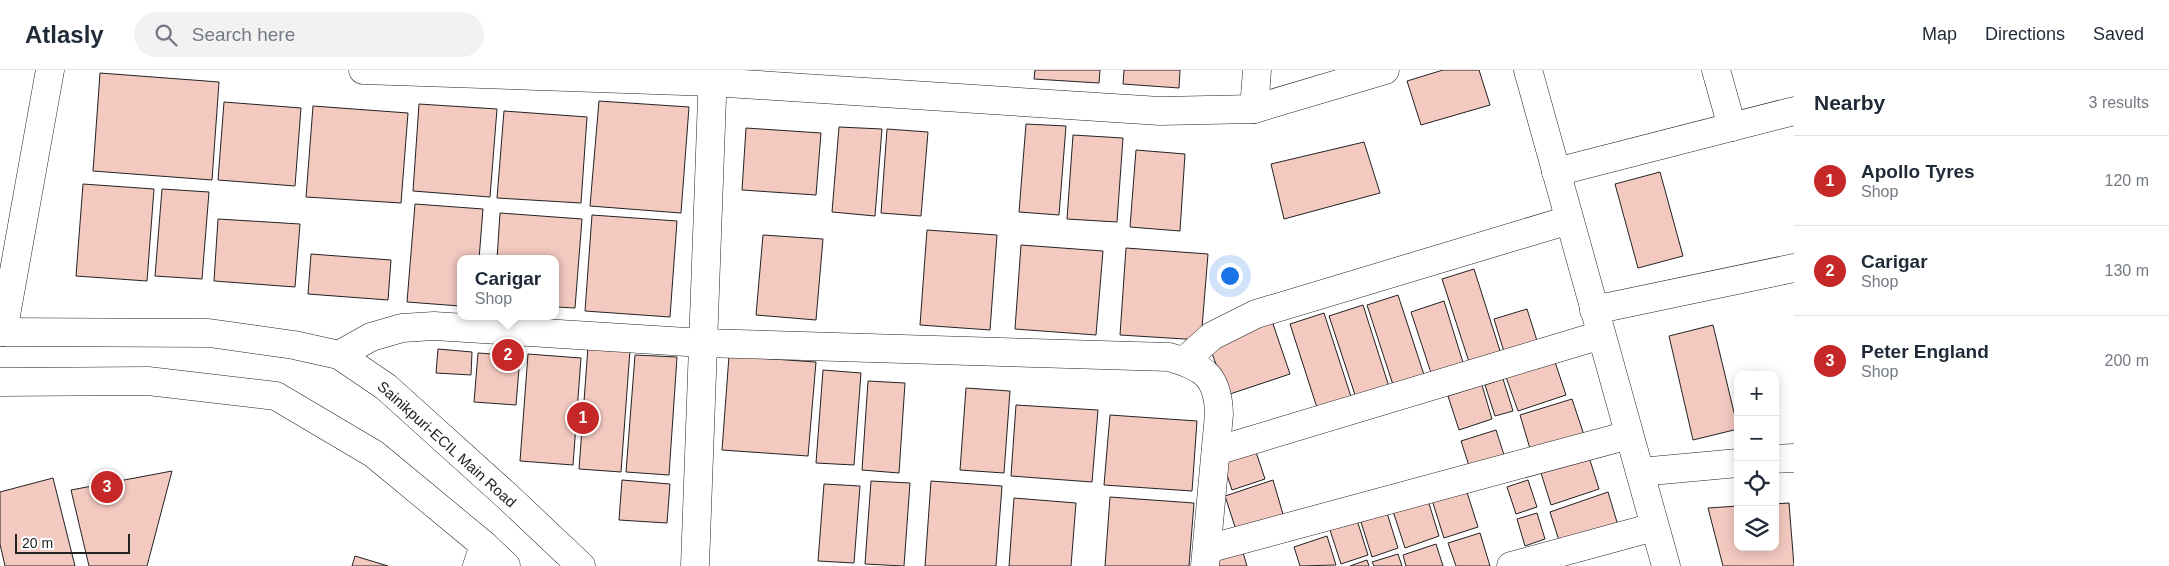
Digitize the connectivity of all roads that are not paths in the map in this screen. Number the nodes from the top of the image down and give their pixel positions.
1 (50, 70) edge
2 (363, 70) edge
3 (1256, 70) edge
4 (1385, 70) edge
5 (1528, 70) edge
6 (1716, 70) edge
7 (713, 76) edge
8 (1254, 108) junction
9 (1794, 111) edge
10 (1732, 127) junction
11 (1556, 172) junction
12 (1569, 220) junction
13 (1794, 268) edge
14 (1598, 322) junction
15 (1, 332) edge
16 (703, 342) junction
17 (339, 355) junction
18 (1184, 361) junction
19 (0, 382) edge
20 (1630, 435) junction
21 (1216, 451) junction
22 (1794, 458) edge
23 (1779, 460) edge
24 (1734, 463) edge
25 (1640, 472) junction
26 (1654, 527) junction
27 (480, 555) edge
28 (1206, 557) edge
29 (506, 566) edge
30 (581, 566) edge
31 (696, 566) edge
32 (1511, 566) edge
33 (1666, 566) edge

1 - 15 street
2 - 7 street
3 - 8 street
4 - 8 street
5 - 11 street
6 - 10 street
7 - 8 street
7 - 16 street
9 - 10 street
10 - 11 street
11 - 12 street
12 - 14 street
12 - 18 street
13 - 14 street
14 - 20 street
14 - 21 street
15 - 17 street, Sainikpuri-ECIL Main Road
16 - 17 street
16 - 18 street
16 - 31 street
17 - 30 street, Sainikpuri-ECIL Main Road
18 - 21 street
19 - 27 street
20 - 25 street
20 - 28 street
21 - 28 street
22 - 23 street
24 - 25 street
25 - 26 street
26 - 32 street
26 - 33 street
27 - 29 street

